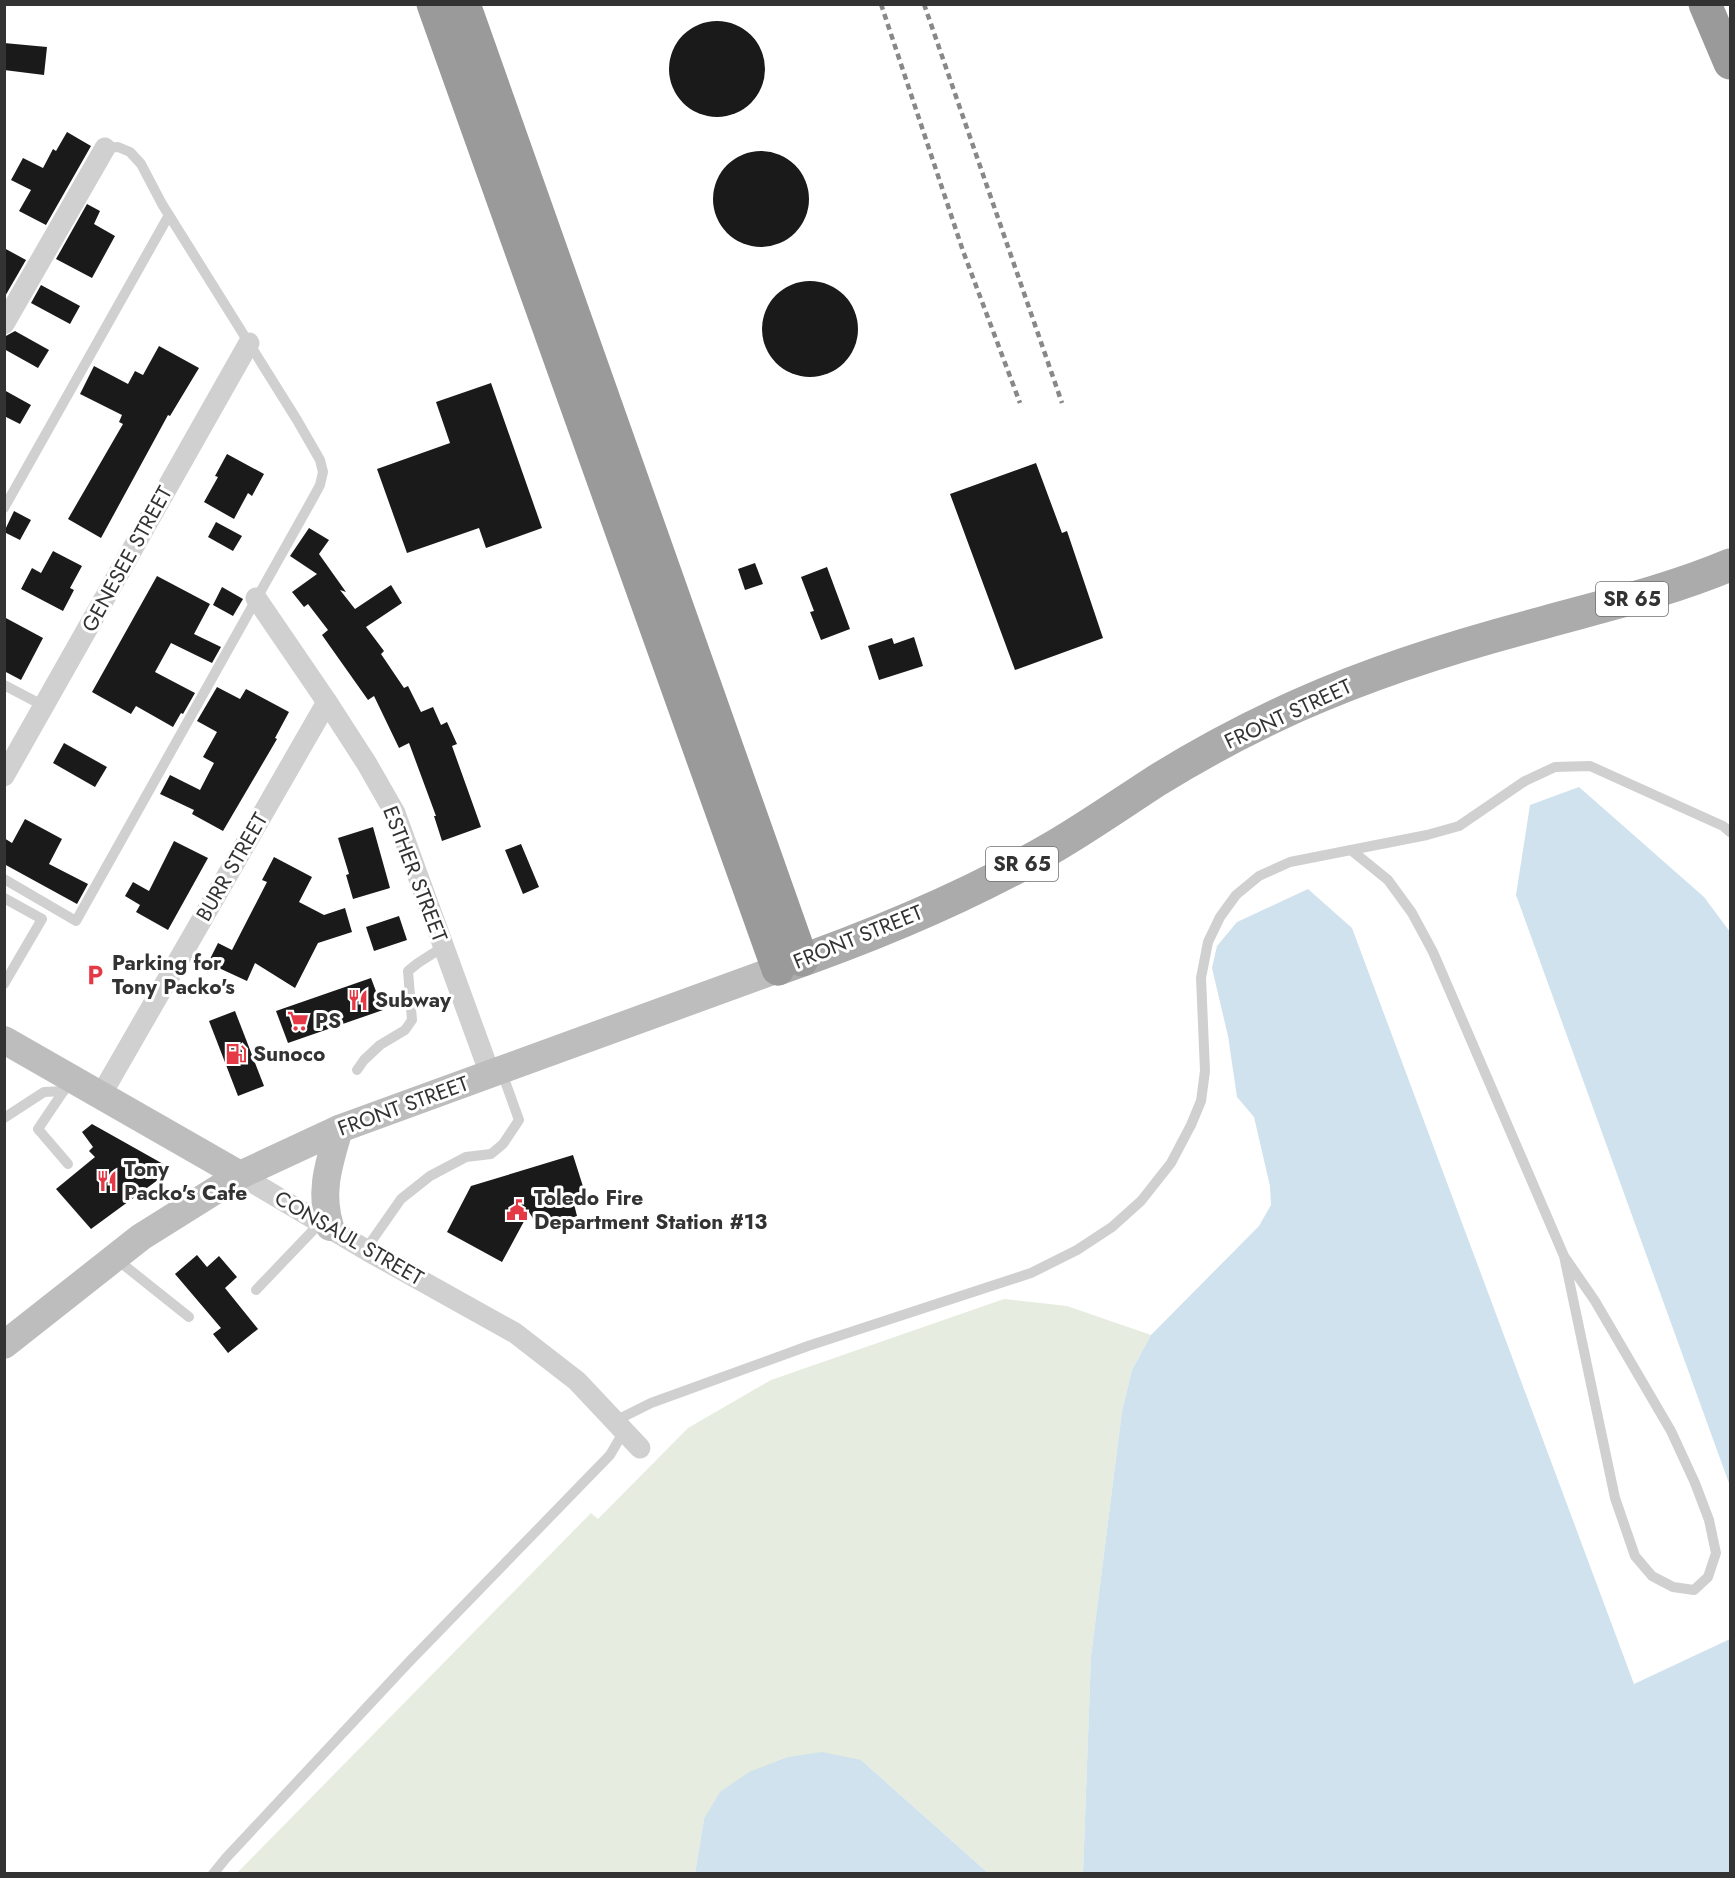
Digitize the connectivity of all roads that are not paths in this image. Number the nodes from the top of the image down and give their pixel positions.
1 (433, 4) edge
2 (464, 4) edge
3 (1705, 4) edge
4 (1731, 63) edge
5 (105, 147) joint
6 (169, 215) junction
7 (4, 324) edge
8 (249, 343) junction
9 (4, 508) edge
10 (1731, 565) edge
11 (256, 598) junction
12 (4, 685) edge
13 (327, 702) junction
14 (44, 706) junction
15 (4, 776) edge
16 (1731, 832) edge
17 (1351, 850) junction
18 (4, 879) edge
19 (4, 898) edge
20 (50, 905) junction
21 (42, 919) junction
22 (443, 947) junction
23 (790, 964) junction
24 (4, 984) edge
25 (4, 1040) edge
26 (357, 1070) dead end
27 (496, 1072) junction
28 (68, 1085) junction
29 (101, 1095) junction
30 (4, 1118) edge
31 (339, 1129) junction
32 (68, 1164) dead end
33 (240, 1175) junction
34 (325, 1224) junction
35 (366, 1249) junction
36 (1564, 1256) junction
37 (115, 1258) junction
38 (256, 1290) dead end
39 (189, 1317) dead end
40 (4, 1345) edge
41 (619, 1426) junction
42 (640, 1448) dead end
43 (213, 1874) edge

1 - 23 highway
2 - 23 highway
3 - 4 highway
5 - 6 lane
5 - 7 street
6 - 8 lane
6 - 9 lane
8 - 11 lane
8 - 14 street, GENESEE STREET
10 - 23 main road, FRONT STREET / SR 65
11 - 13 street, ESTHER STREET
11 - 20 lane
12 - 14 lane
13 - 22 street, ESTHER STREET
13 - 29 street, BURR STREET
14 - 15 street, GENESEE STREET
16 - 17 lane
17 - 36 lane
17 - 41 lane
18 - 20 lane
19 - 21 lane
20 - 21 lane
21 - 24 lane
22 - 26 lane
22 - 27 street, ESTHER STREET
23 - 27 street, FRONT STREET
25 - 28 street, CONSAUL STREET
27 - 31 street, FRONT STREET
27 - 35 lane
28 - 29 street, CONSAUL STREET
28 - 30 lane
28 - 32 lane
29 - 33 street, CONSAUL STREET
31 - 33 street, FRONT STREET
31 - 34 street
33 - 34 street, CONSAUL STREET
33 - 37 street, FRONT STREET
34 - 35 street, CONSAUL STREET
34 - 38 lane
35 - 41 street, CONSAUL STREET
36 - 36 lane
37 - 39 lane
37 - 40 street, FRONT STREET
41 - 42 street, CONSAUL STREET
41 - 43 lane

